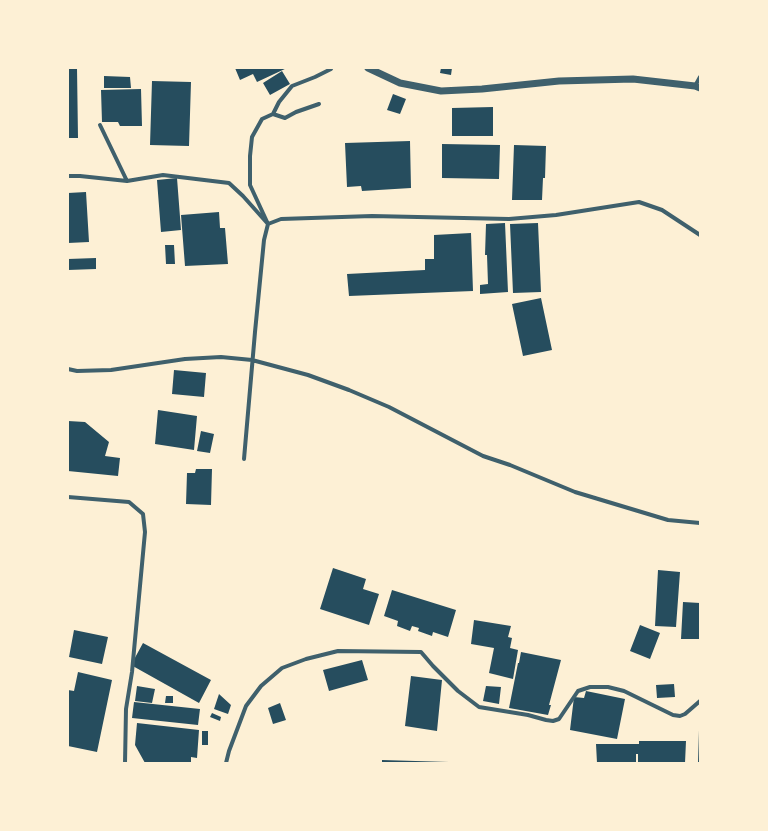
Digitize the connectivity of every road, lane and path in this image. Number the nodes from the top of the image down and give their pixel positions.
1 (331, 68) edge
2 (368, 68) edge
3 (700, 77) edge
4 (698, 87) edge
5 (319, 104) dead end
6 (272, 114) junction
7 (100, 125) dead end
8 (68, 176) edge
9 (127, 181) junction
10 (268, 224) junction
11 (700, 235) edge
12 (252, 360) junction
13 (68, 369) edge
14 (244, 459) dead end
15 (68, 497) edge
16 (700, 522) edge
17 (700, 701) edge
18 (125, 763) edge
19 (226, 763) edge

1 - 6 street
2 - 4 street
3 - 4 street
5 - 6 street
6 - 10 street
7 - 9 street
8 - 9 street
9 - 10 street
10 - 11 street
10 - 12 street
12 - 13 street
12 - 14 street
12 - 16 street
15 - 18 street
17 - 19 street

